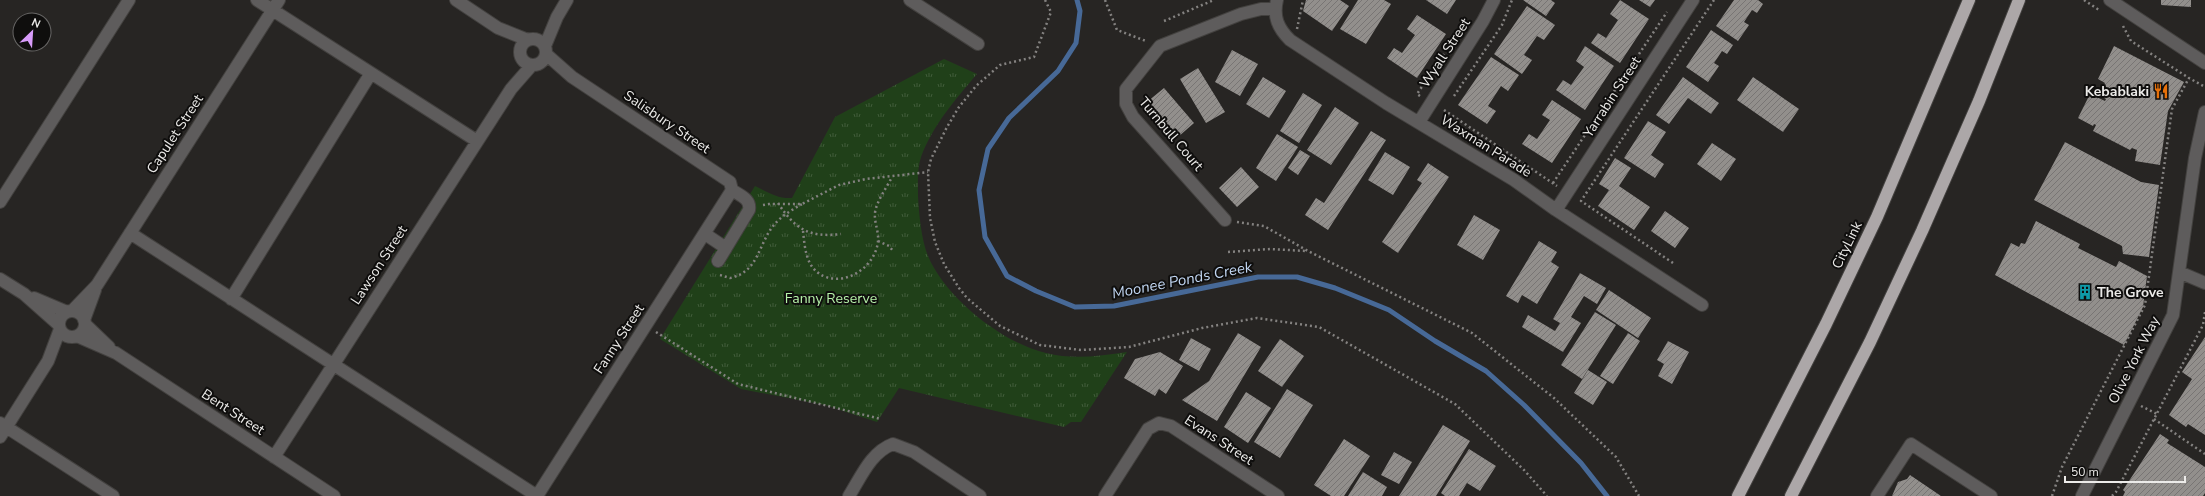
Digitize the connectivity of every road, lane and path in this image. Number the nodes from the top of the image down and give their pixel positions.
1 (129, 0) edge
2 (257, 0) edge
3 (279, 0) edge
4 (456, 0) edge
5 (567, 0) edge
6 (910, 0) edge
7 (1045, 0) edge
8 (1105, 0) edge
9 (1214, 0) edge
10 (1302, 0) edge
11 (1494, 0) edge
12 (1512, 0) edge
13 (1693, 0) edge
14 (1714, 0) edge
15 (1969, 0) edge
16 (2019, 0) edge
17 (2085, 0) edge
18 (2110, 0) edge
19 (1276, 4) edge
20 (2123, 5) edge
21 (1670, 6) dead end
22 (273, 10) junction
23 (2105, 14) dead end
24 (1164, 21) dead end
25 (2118, 22) dead end
26 (1290, 40) junction
27 (978, 44) dead end
28 (1157, 50) junction
29 (533, 52) junction
30 (2205, 63) edge
31 (371, 73) junction
32 (2189, 78) junction
33 (2205, 87) edge
34 (1453, 98) dead end
35 (1448, 104) dead end
36 (2205, 112) edge
37 (1419, 122) junction
38 (478, 141) junction
39 (928, 172) junction
40 (892, 177) junction
41 (730, 194) junction
42 (0, 202) edge
43 (778, 204) junction
44 (802, 204) junction
45 (749, 210) junction
46 (1556, 210) junction
47 (786, 215) junction
48 (1225, 220) joint
49 (803, 231) junction
50 (130, 233) junction
51 (705, 234) junction
52 (841, 234) dead end
53 (878, 241) junction
54 (726, 248) junction
55 (893, 251) dead end
56 (1308, 251) junction
57 (1228, 252) dead end
58 (718, 261) dead end
59 (1673, 263) dead end
60 (2179, 272) junction
61 (717, 274) dead end
62 (0, 279) edge
63 (2205, 283) edge
64 (97, 285) junction
65 (24, 294) junction
66 (230, 299) junction
67 (1702, 305) dead end
68 (70, 312) junction
69 (2205, 312) edge
70 (84, 322) junction
71 (645, 326) junction
72 (59, 327) junction
73 (75, 337) junction
74 (116, 353) junction
75 (48, 361) junction
76 (333, 364) junction
77 (2154, 419) junction
78 (880, 420) dead end
79 (2, 429) edge
80 (2205, 454) edge
81 (274, 457) junction
82 (1978, 492) edge
83 (112, 496) edge
84 (334, 496) edge
85 (537, 496) edge
86 (849, 496) edge
87 (980, 496) edge
88 (1105, 496) edge
89 (1278, 496) edge
90 (1547, 496) edge
91 (1639, 496) edge
92 (1738, 496) edge
93 (1791, 496) edge
94 (1877, 496) edge
95 (1991, 496) edge
96 (2052, 496) edge
97 (2082, 496) edge
98 (2112, 496) edge

1 - 42 street
2 - 22 street
3 - 22 street, Capulet Street
4 - 29 street, Salisbury Street
5 - 29 street, Lawson Street
6 - 27 street
7 - 39 path
8 - 28 path
9 - 24 path
10 - 26 path
11 - 37 street, Wyall Street
12 - 34 path
13 - 46 street, Yarrabin Street
14 - 59 path
15 - 92 highway, CityLink
16 - 93 highway
17 - 23 path
18 - 20 street
19 - 26 street, Waxman Parade
19 - 28 street, Turnbull Court
20 - 30 street
21 - 35 path
22 - 31 street
22 - 50 street, Capulet Street
25 - 32 path
26 - 37 street, Waxman Parade
28 - 48 street, Turnbull Court
29 - 38 street, Lawson Street
29 - 41 street, Salisbury Street
31 - 38 street
31 - 66 street
32 - 33 path
32 - 96 path
36 - 60 street, Olive York Way
37 - 46 street, Waxman Parade
38 - 76 street, Lawson Street
39 - 40 path
39 - 90 path
40 - 44 path
40 - 53 path
41 - 45 street, Salisbury Street
41 - 51 street, Fanny Street
43 - 44 path
43 - 45 path
43 - 47 path
44 - 47 path
45 - 54 street
46 - 67 street, Waxman Parade
47 - 49 path
47 - 61 path
48 - 56 path
49 - 52 path
49 - 53 path
50 - 64 street, Capulet Street
50 - 66 street
51 - 54 street
51 - 71 street, Fanny Street
53 - 55 path
54 - 58 street
56 - 57 path
56 - 91 path
60 - 63 street
60 - 97 street, Olive York Way
62 - 65 street
64 - 68 street, Capulet Street
64 - 70 street, Capulet Street
65 - 68 street
65 - 72 street
66 - 76 street
68 - 70 street
68 - 72 street
69 - 77 path
70 - 73 street
70 - 74 street, Bent Street
71 - 78 path
71 - 85 street, Fanny Street
72 - 73 street
72 - 75 street
73 - 74 street, Bent Street
73 - 75 street
74 - 81 street, Bent Street
75 - 79 street
76 - 81 street, Lawson Street
76 - 85 street
77 - 80 path
77 - 98 path
79 - 83 street
81 - 84 street, Bent Street
82 - 94 street
82 - 95 street
86 - 87 street
88 - 89 street, Evans Street

